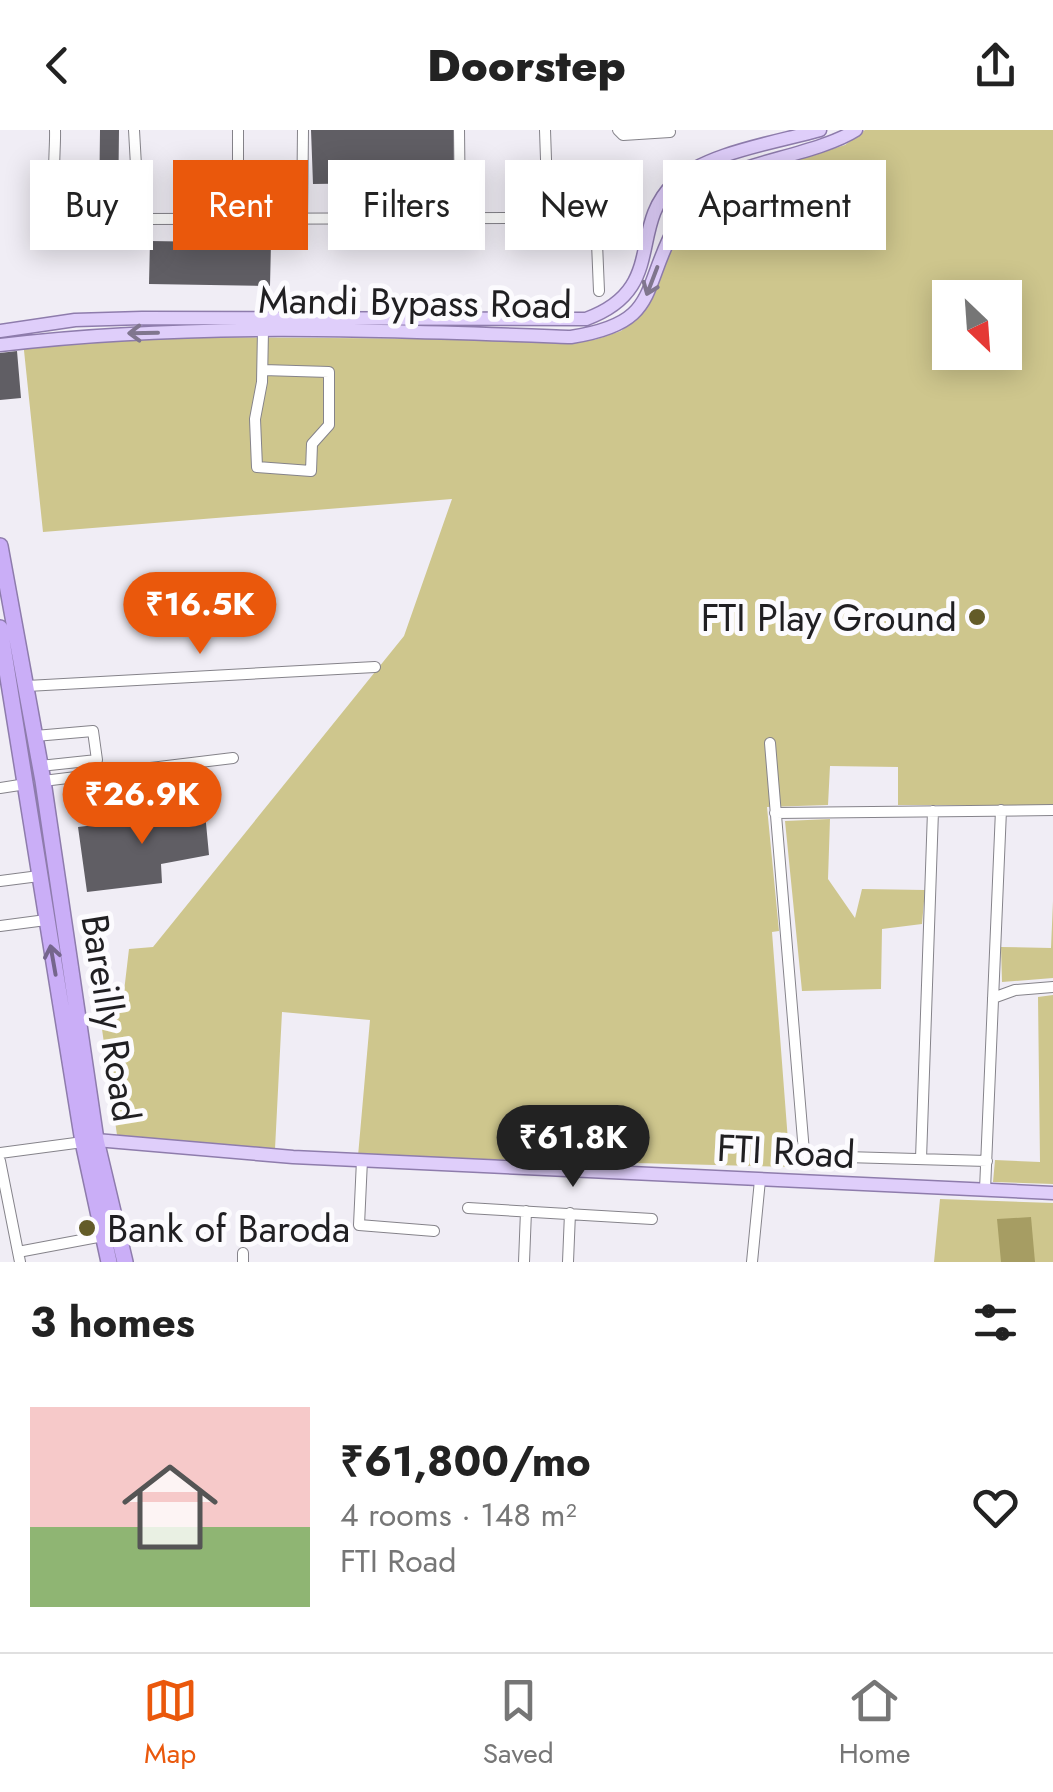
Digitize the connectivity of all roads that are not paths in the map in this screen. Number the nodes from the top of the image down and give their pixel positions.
1 (55, 130) edge
2 (134, 130) edge
3 (238, 130) edge
4 (302, 130) edge
5 (459, 130) edge
6 (544, 130) edge
7 (618, 130) edge
8 (820, 130) edge
9 (856, 130) edge
10 (670, 132) edge
11 (55, 160) edge
12 (136, 160) edge
13 (238, 160) edge
14 (302, 160) edge
15 (459, 160) edge
16 (545, 160) edge
17 (597, 250) edge
18 (599, 291) dead end
19 (263, 330) junction
20 (0, 331) edge
21 (0, 345) edge
22 (262, 370) junction
23 (0, 546) edge
24 (0, 628) edge
25 (375, 667) dead end
26 (3, 668) edge
27 (27, 686) junction
28 (35, 736) junction
29 (770, 743) dead end
30 (233, 758) dead end
31 (42, 773) junction
32 (26, 784) junction
33 (0, 788) edge
34 (1001, 810) junction
35 (1053, 810) edge
36 (933, 811) junction
37 (775, 813) junction
38 (39, 876) junction
39 (0, 881) edge
40 (54, 919) junction
41 (0, 926) edge
42 (1053, 987) edge
43 (993, 998) junction
44 (90, 1141) junction
45 (0, 1157) edge
46 (920, 1159) junction
47 (362, 1160) junction
48 (987, 1161) junction
49 (760, 1180) junction
50 (986, 1190) junction
51 (1053, 1193) edge
52 (468, 1208) dead end
53 (526, 1211) junction
54 (570, 1213) junction
55 (652, 1218) dead end
56 (434, 1231) dead end
57 (103, 1236) junction
58 (19, 1257) edge
59 (109, 1262) edge
60 (125, 1262) edge
61 (524, 1262) edge
62 (568, 1262) edge
63 (752, 1262) edge

1 - 11 street
2 - 12 street
3 - 13 street
4 - 14 street
5 - 15 street
6 - 16 street
7 - 10 street
8 - 20 main road, Mandi Bypass Road
9 -> 19 main road, Mandi Bypass Road
17 - 18 street
19 -> 21 main road, Mandi Bypass Road
19 - 22 street
22 - 22 street
23 - 27 highway, Bareilly Road
24 - 26 highway, Bareilly Road
25 - 27 street
26 - 32 highway, Bareilly Road
27 - 28 highway, Bareilly Road
28 - 31 highway, Bareilly Road
28 - 31 street
29 - 37 street
30 - 31 street
31 - 32 highway
31 - 40 highway, Bareilly Road
32 - 33 street
32 - 38 highway, Bareilly Road
34 - 35 street
34 - 36 street
34 - 43 street
36 - 37 street
36 - 46 street
37 - 46 street
38 - 39 street
38 - 40 highway, Bareilly Road
40 - 41 street
40 - 44 highway, Bareilly Road
42 - 43 street
43 - 48 street
44 - 45 street
44 - 47 main road, FTI Road
44 - 57 highway, Bareilly Road
44 - 60 highway, Bareilly Road
45 - 58 street
46 - 48 street
47 - 49 main road, FTI Road
47 - 56 street
48 - 50 street
49 - 50 main road, FTI Road
49 - 63 street
50 - 51 main road, FTI Road
52 - 53 street
53 - 54 street
53 - 61 street
54 - 55 street
54 - 62 street
57 - 58 street
57 - 59 highway, Bareilly Road

